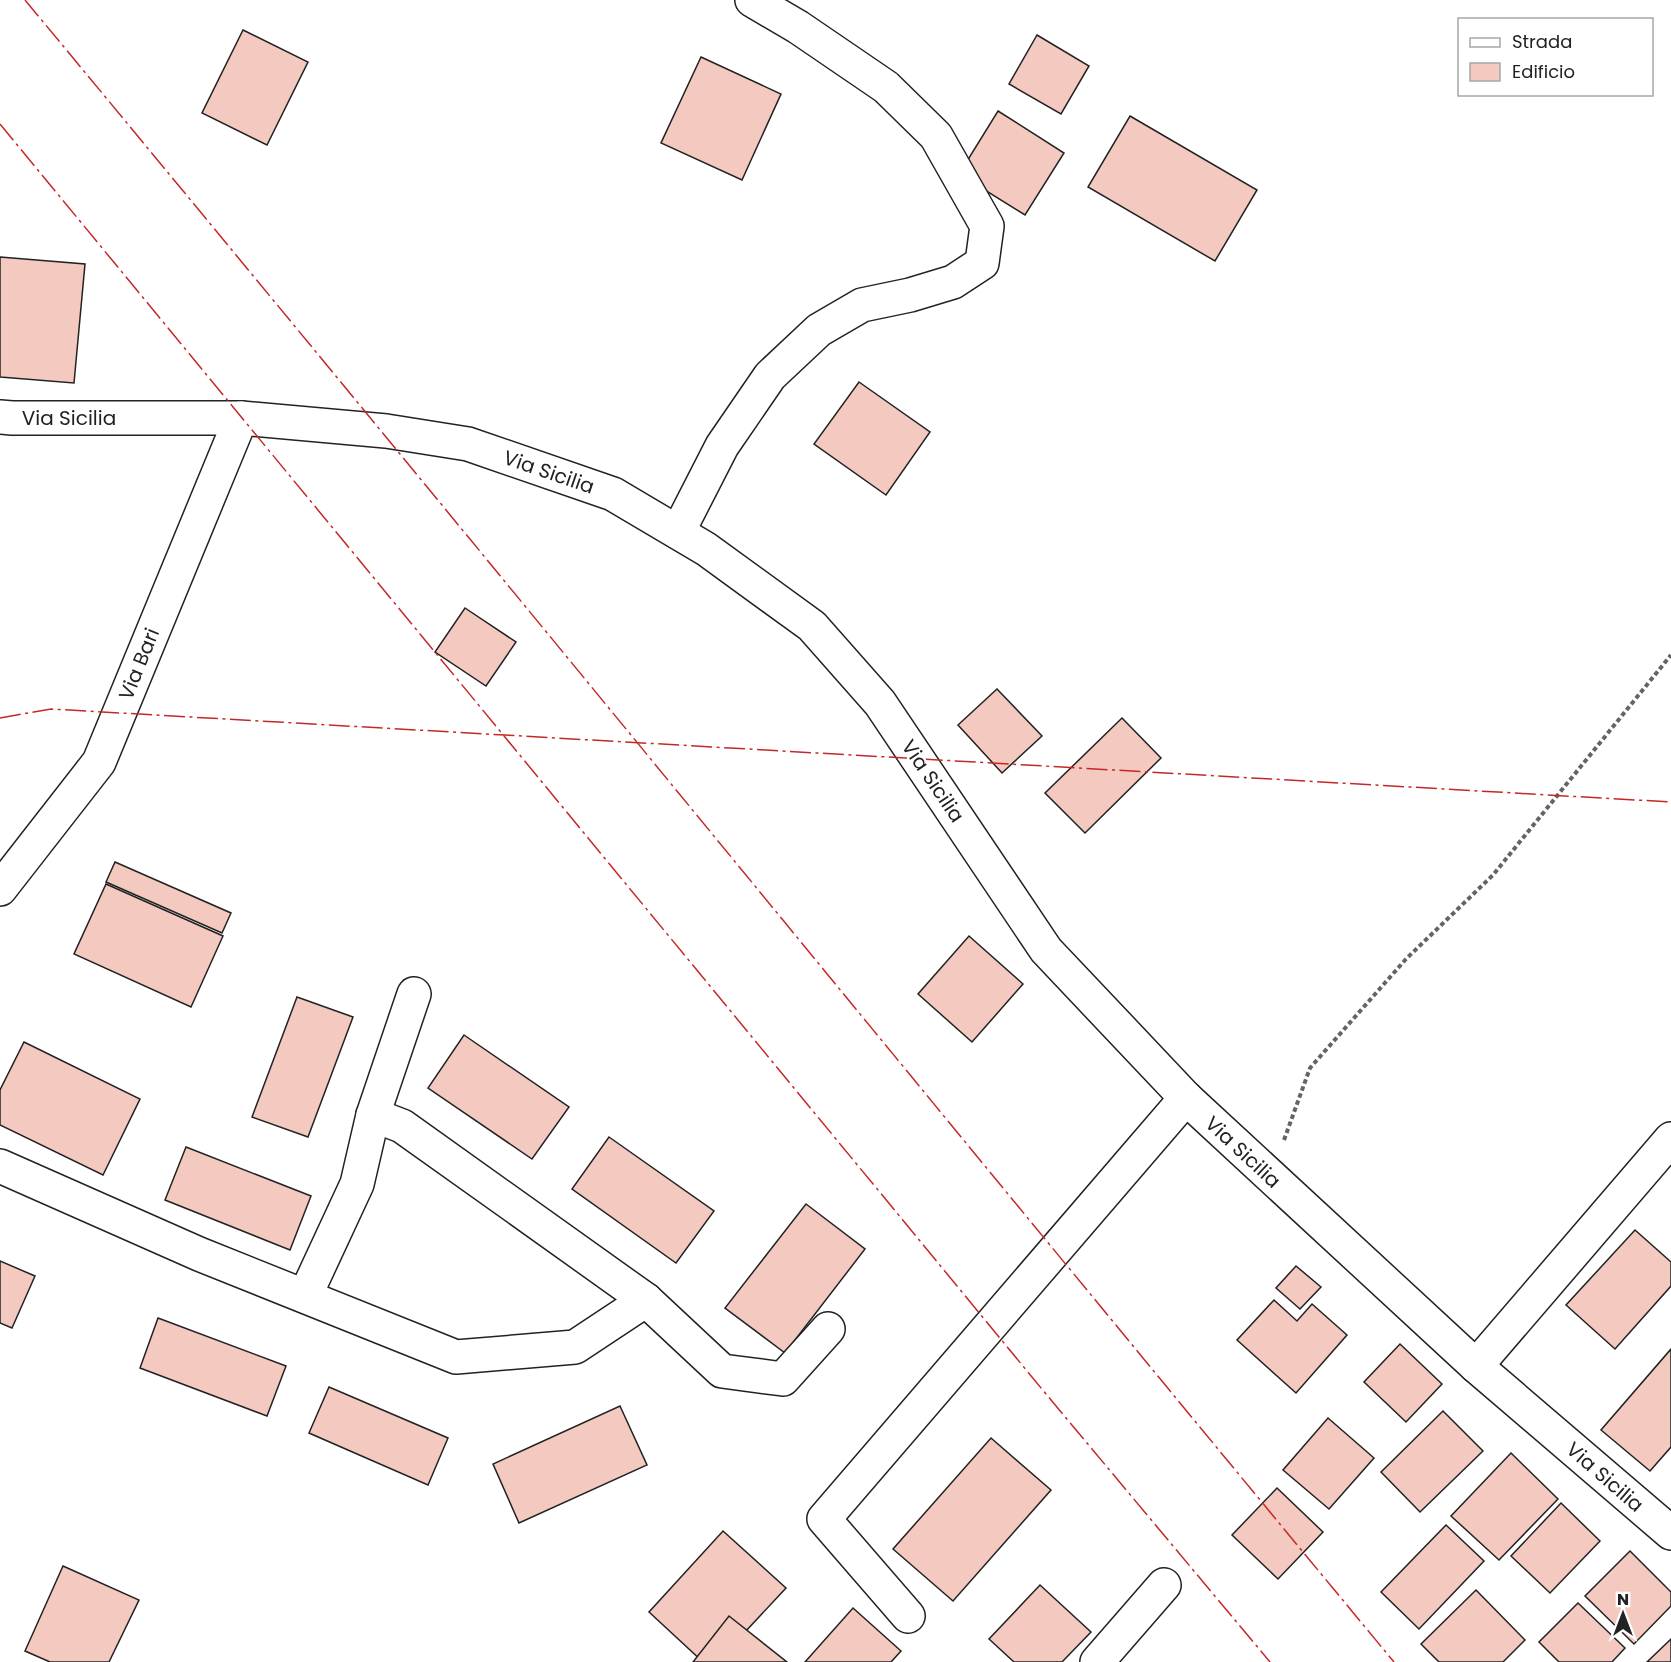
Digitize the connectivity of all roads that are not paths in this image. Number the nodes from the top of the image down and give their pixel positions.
1 (752, 0) edge
2 (0, 417) edge
3 (241, 418) junction
4 (678, 532) junction
5 (0, 889) edge
6 (414, 994) dead end
7 (1186, 1098) junction
8 (373, 1115) junction
9 (1671, 1139) edge
10 (0, 1166) edge
11 (305, 1296) junction
12 (646, 1300) junction
13 (828, 1329) dead end
14 (1476, 1366) junction
15 (1671, 1533) edge
16 (1164, 1585) dead end
17 (908, 1616) dead end
18 (1098, 1662) edge

1 - 4 street
2 - 3 street, Via Sicilia
3 - 4 street, Via Sicilia
3 - 5 street, Via Bari
4 - 7 street, Via Sicilia
6 - 8 street
7 - 14 street, Via Sicilia
7 - 17 street
8 - 11 street
8 - 12 street
9 - 14 street
10 - 11 street
11 - 12 street
12 - 13 street
14 - 15 street, Via Sicilia
16 - 18 street

